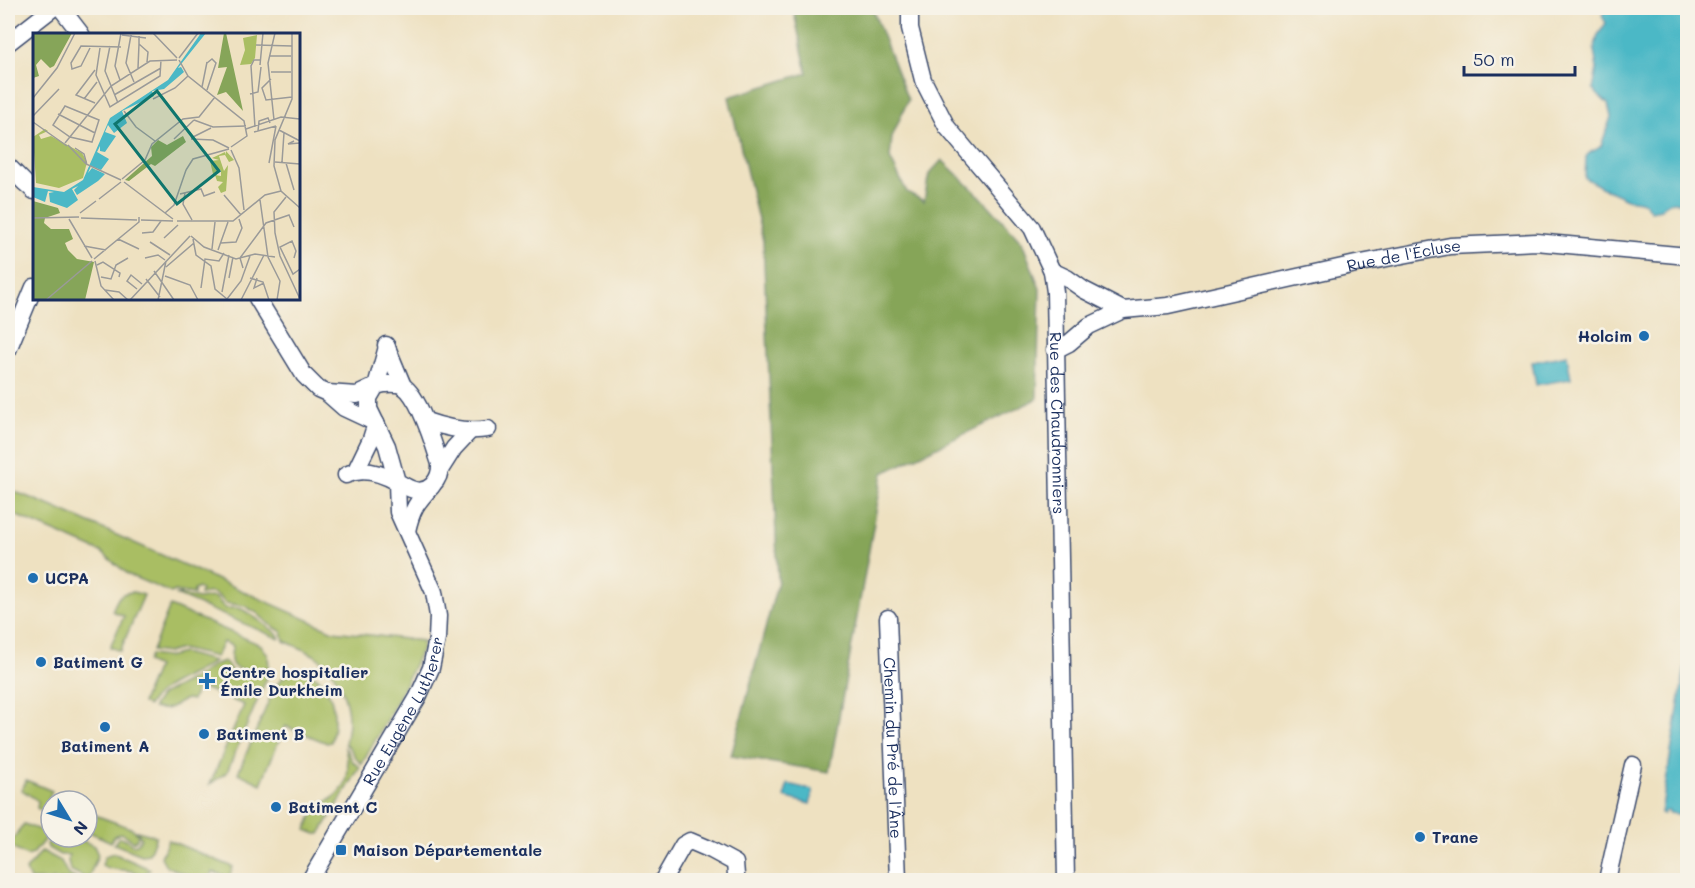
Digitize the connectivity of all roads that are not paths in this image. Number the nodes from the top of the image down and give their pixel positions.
1 (53, 8) edge
2 (61, 8) edge
3 (910, 8) edge
4 (80, 33) edge
5 (8, 43) edge
6 (8, 165) edge
7 (33, 190) edge
8 (1688, 256) edge
9 (1052, 271) junction
10 (33, 289) edge
11 (258, 300) edge
12 (1123, 310) junction
13 (8, 350) edge
14 (1055, 350) junction
15 (376, 386) junction
16 (403, 386) junction
17 (327, 393) junction
18 (426, 421) junction
19 (376, 423) junction
20 (488, 429) dead end
21 (470, 431) junction
22 (440, 470) junction
23 (397, 482) junction
24 (432, 486) junction
25 (406, 531) junction
26 (888, 618) dead end
27 (1633, 765) dead end
28 (310, 880) edge
29 (663, 880) edge
30 (735, 880) edge
31 (898, 880) edge
32 (1066, 880) edge
33 (1607, 880) edge

1 - 5 street
2 - 4 street
3 - 9 street, Rue des Chaudronniers
6 - 7 street
8 - 12 street, Rue de l'Écluse
9 - 12 street
9 - 14 street, Rue des Chaudronniers
10 - 13 street
11 - 17 street
12 - 14 street, Rue de l'Écluse
14 - 32 street, Rue des Chaudronniers
15 - 16 street
15 - 16 street, Rue Eugène Lutherer
15 - 17 street
15 - 19 street, Rue Eugène Lutherer
16 - 18 street
17 - 19 street
18 - 21 street
18 - 22 street
19 - 23 street, Rue Eugène Lutherer
19 - 23 street
20 - 21 street
21 - 22 street
22 - 24 street
23 - 24 street
23 - 25 street, Rue Eugène Lutherer
24 - 25 street
25 - 28 street, Rue Eugène Lutherer
26 - 31 street, Chemin du Pré de l'Âne
27 - 33 street
29 - 30 street

